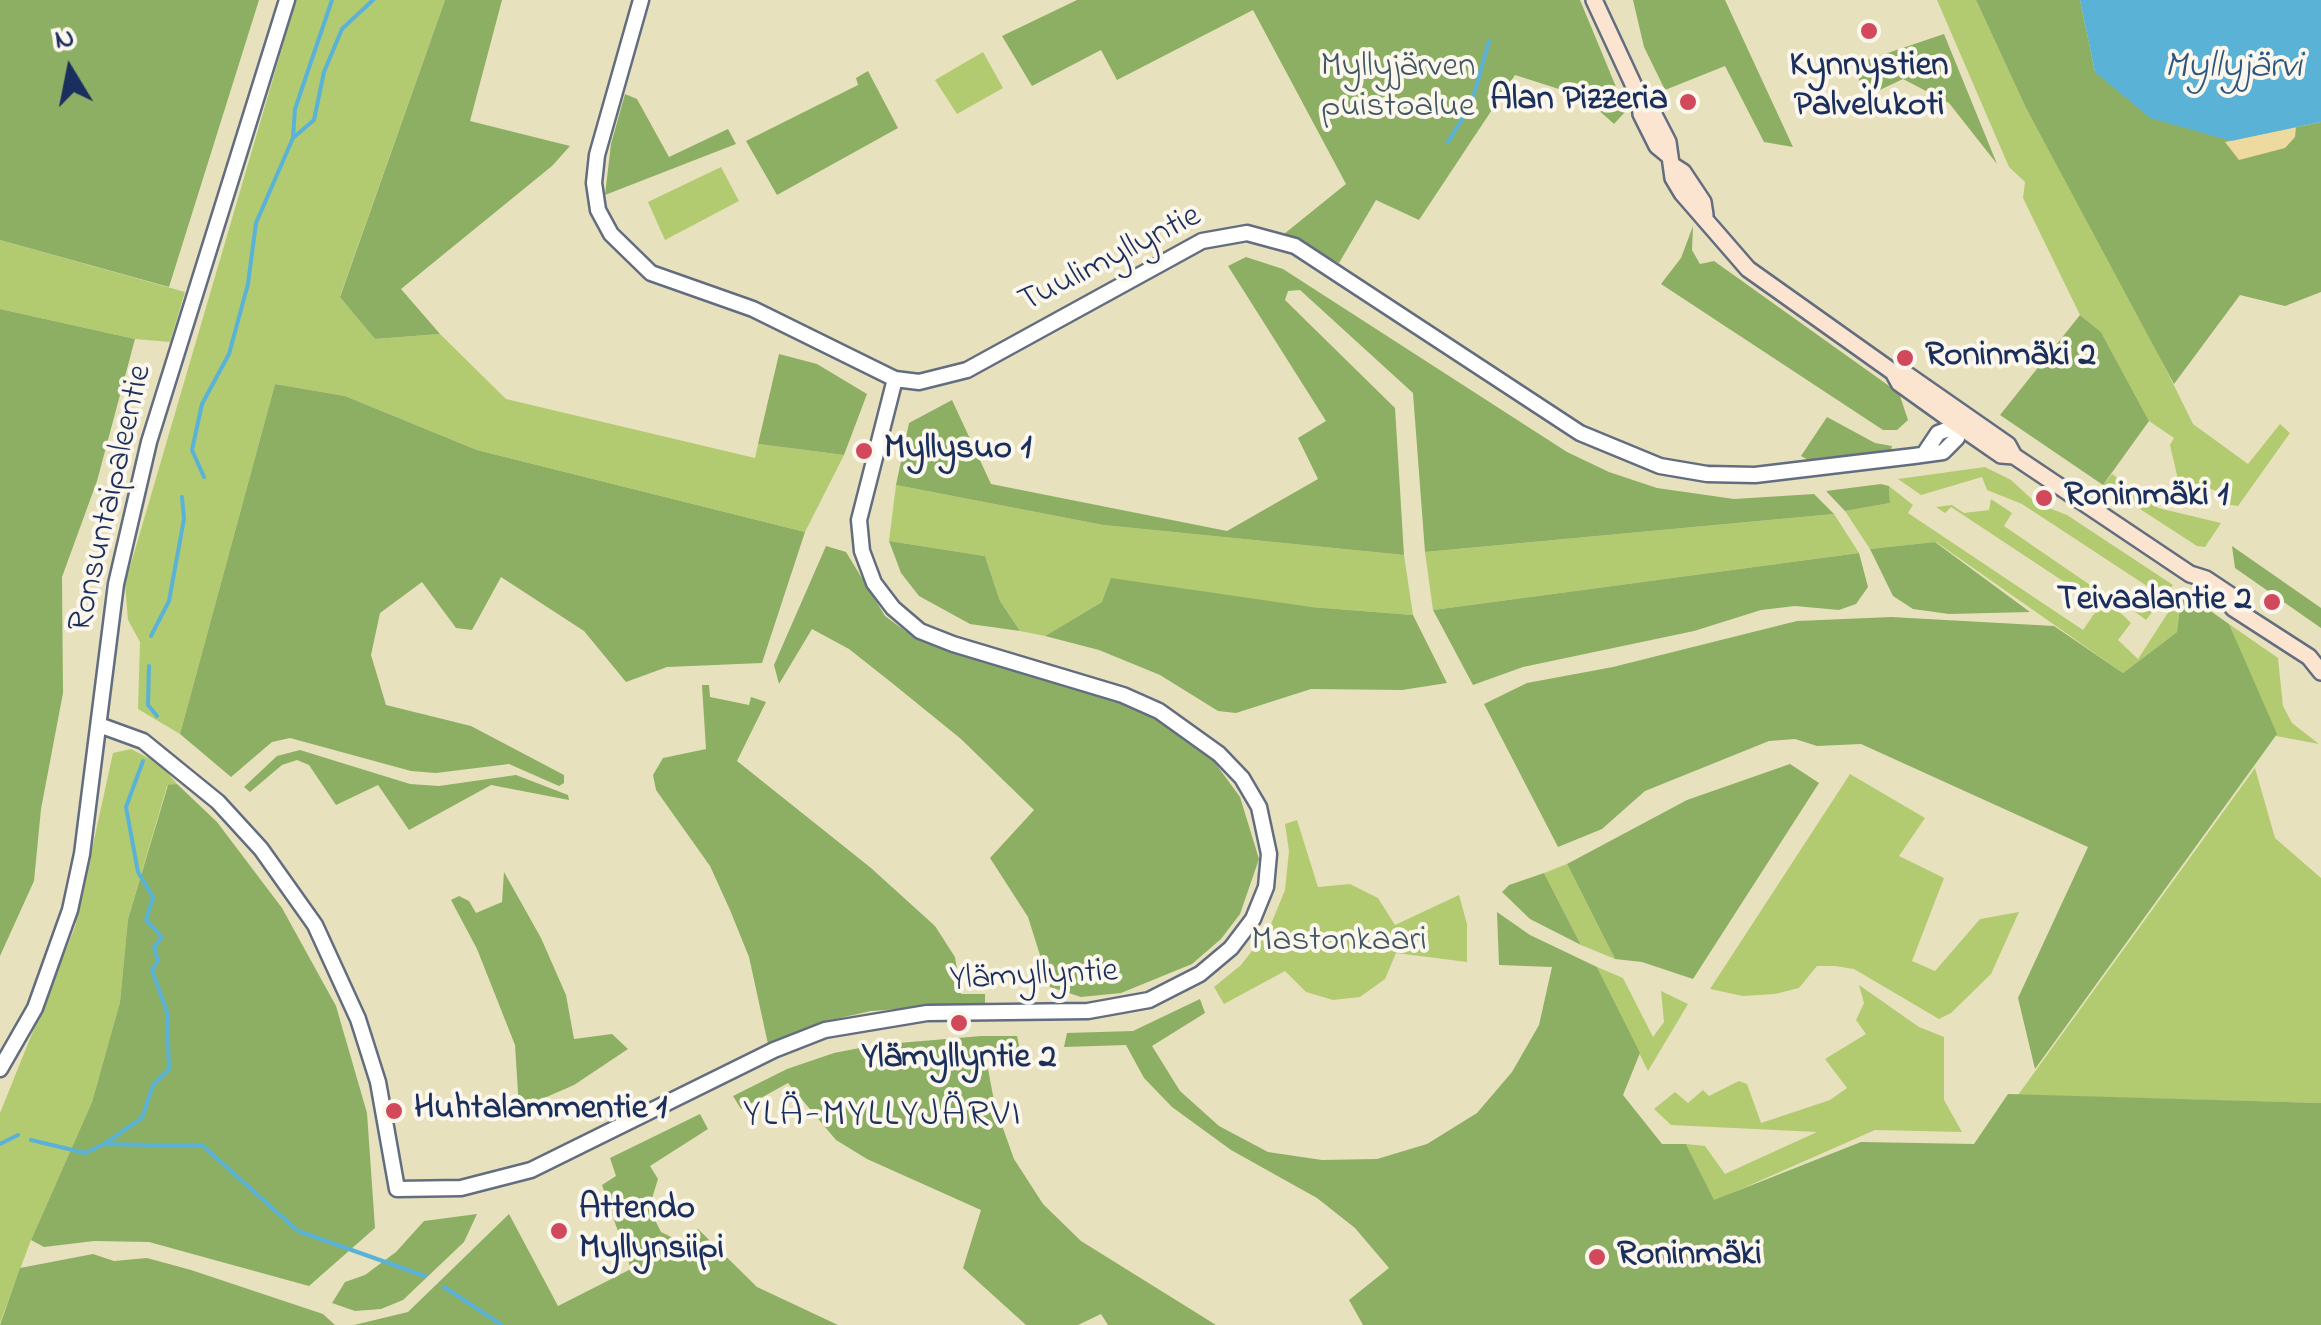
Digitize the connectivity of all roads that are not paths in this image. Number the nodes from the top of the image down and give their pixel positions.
1 (287, 0) edge
2 (641, 0) edge
3 (1594, 0) edge
4 (894, 379) junction
5 (1964, 423) junction
6 (2315, 658) edge
7 (2321, 672) edge
8 (100, 724) junction
9 (0, 1070) edge

1 - 8 street, Ronsuntaipaleentie
2 - 4 street
3 - 5 main road
4 - 5 street, Tuulimyllyntie
4 - 8 street, Ylämyllyntie
5 - 6 main road
6 - 7 main road
8 - 9 street, Ronsuntaipaleentie

